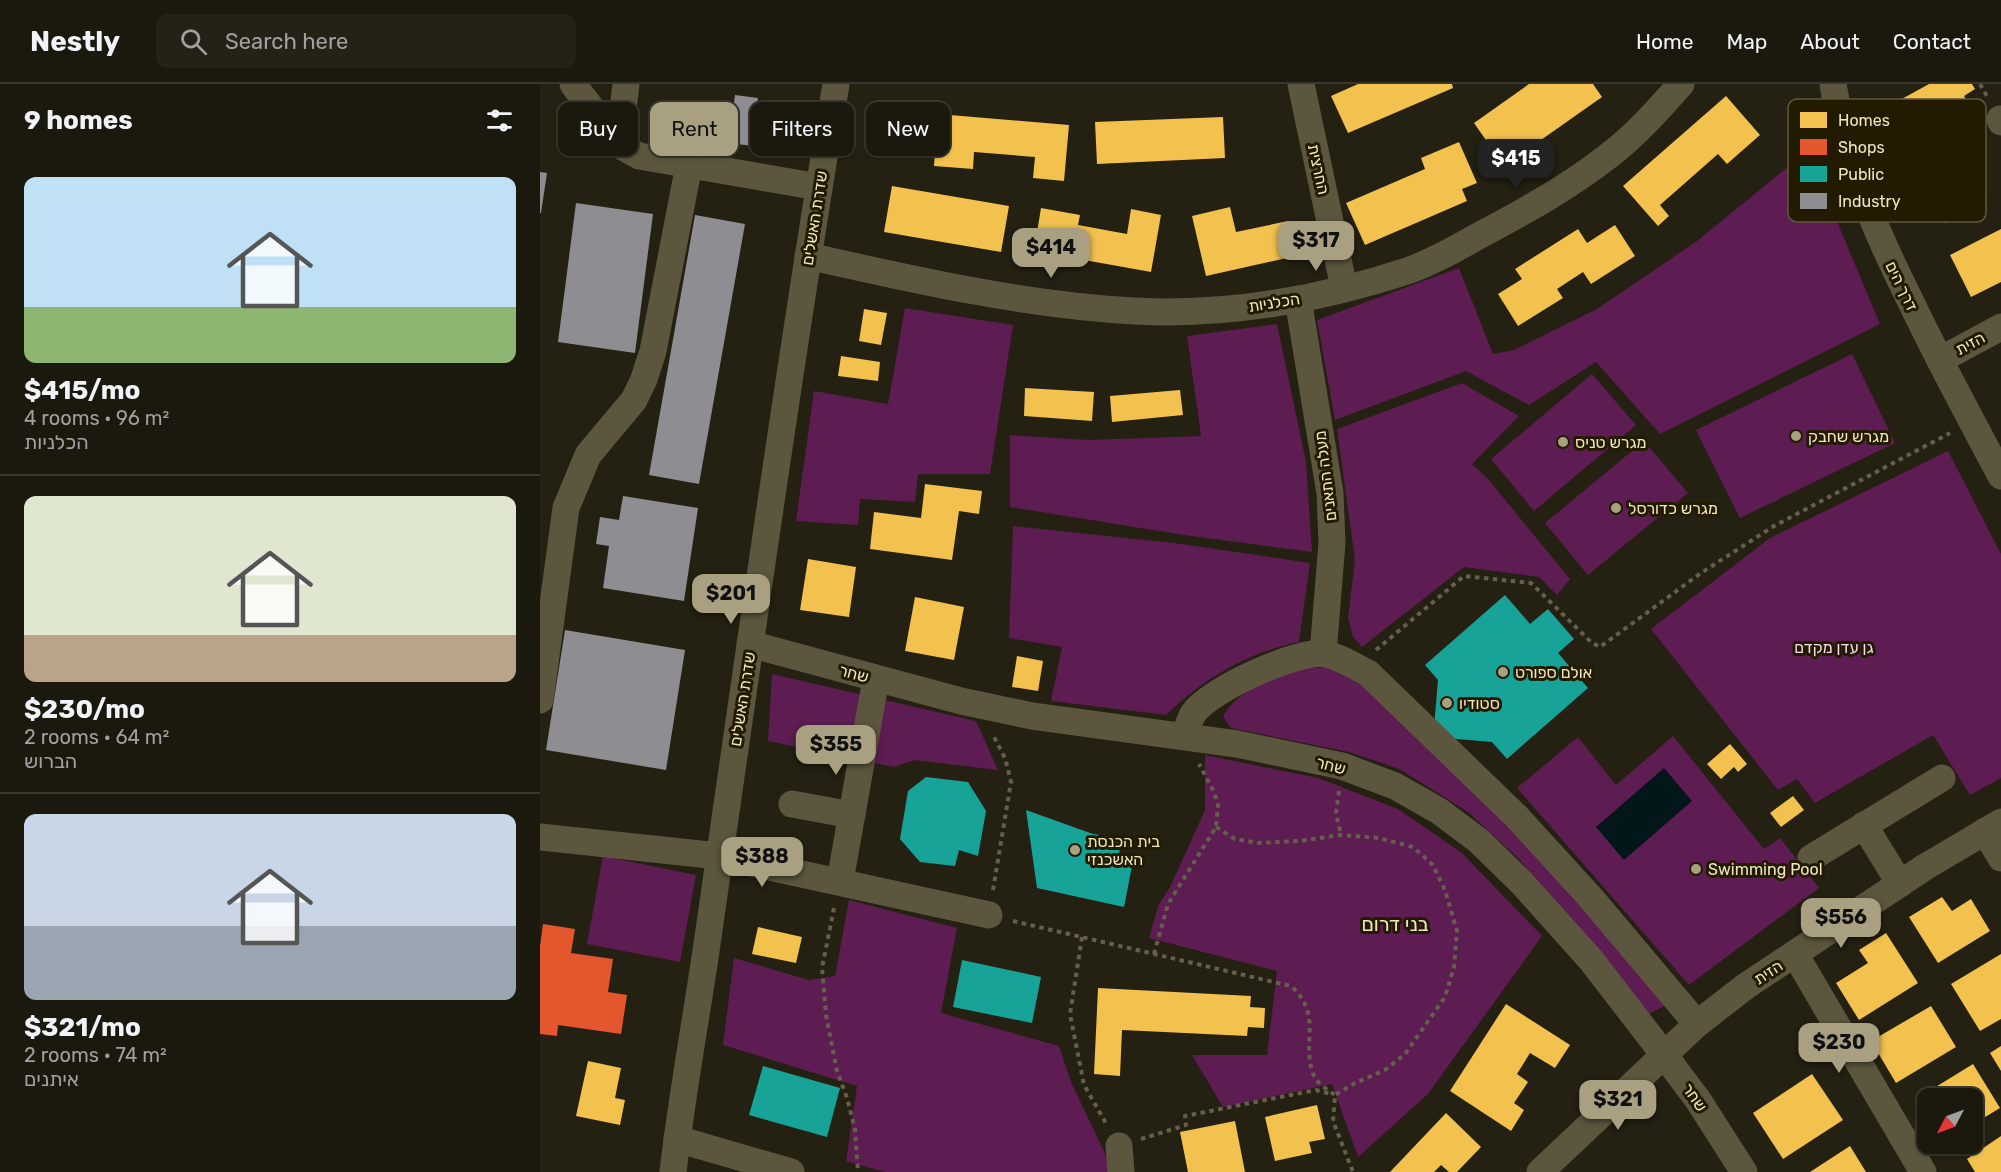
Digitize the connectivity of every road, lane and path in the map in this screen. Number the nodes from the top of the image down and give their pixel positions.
1 (573, 84) edge
2 (626, 84) edge
3 (836, 84) edge
4 (1301, 84) edge
5 (1681, 84) edge
6 (1833, 84) edge
7 (1835, 99) edge
8 (587, 102) edge
9 (624, 102) edge
10 (638, 155) edge
11 (689, 165) junction
12 (819, 187) junction
13 (1873, 222) edge
14 (808, 256) junction
15 (1344, 288) junction
16 (1298, 299) junction
17 (2001, 327) edge
18 (1940, 360) junction
19 (1972, 421) junction
20 (2001, 476) edge
21 (750, 644) junction
22 (1323, 653) junction
23 (1356, 667) junction
24 (876, 679) junction
25 (540, 700) edge
26 (978, 704) junction
27 (1185, 736) junction
28 (1342, 766) junction
29 (1942, 778) dead end
30 (792, 804) dead end
31 (852, 815) junction
32 (1864, 825) junction
33 (1216, 827) junction
34 (1993, 827) edge
35 (1341, 835) junction
36 (540, 837) edge
37 (719, 855) junction
38 (1811, 858) dead end
39 (2001, 858) edge
40 (840, 881) junction
41 (1899, 884) junction
42 (989, 915) junction
43 (1082, 937) junction
44 (1154, 954) junction
45 (1795, 954) junction
46 (1697, 1024) junction
47 (1665, 1056) junction
48 (1335, 1095) junction
49 (677, 1139) junction
50 (1120, 1159) edge
51 (673, 1172) edge
52 (791, 1172) edge
53 (858, 1172) edge
54 (1353, 1172) edge
55 (1540, 1172) edge
56 (1744, 1172) edge
57 (1923, 1172) edge

1 - 8 street
2 - 9 street
3 - 12 street, שדרת האשלים
4 - 15 street, החרצית
5 - 15 street, הכלניות
6 - 7 street, דרך הים
10 - 11 street
11 - 12 street
11 - 25 street
12 - 14 street, שדרת האשלים
13 - 18 street, דרך הים
14 - 16 street, הכלניות
14 - 21 street, שדרת האשלים
15 - 16 street, הכלניות
16 - 22 street, מעלה התאנים
17 - 18 street, הזית
18 - 19 street, דרך הים
19 - 20 street, דרך הים
19 - 23 path
21 - 24 street, שחר
21 - 37 street, שדרת האשלים
22 - 23 street
22 - 27 street
23 - 46 street
24 - 26 street, שחר
24 - 31 street
26 - 27 street, שחר
26 - 42 path
27 - 28 street, שחר
27 - 33 path
28 - 35 path
28 - 47 street, שחר
29 - 32 street
30 - 31 street
31 - 40 street
32 - 38 street
32 - 41 street
33 - 35 path
33 - 44 path
34 - 39 street
34 - 41 street, הזית
35 - 48 path
36 - 37 street
37 - 40 street
37 - 49 street, שדרת האשלים
40 - 42 street
40 - 53 path
41 - 45 street, הזית
42 - 43 path
43 - 44 path
43 - 50 path
44 - 48 path
45 - 46 street, הזית
45 - 57 street
46 - 47 street, הזית
47 - 55 street, הזית
47 - 56 street, שחר
48 - 50 path
48 - 54 path
49 - 51 street, שדרת האשלים
49 - 52 street

